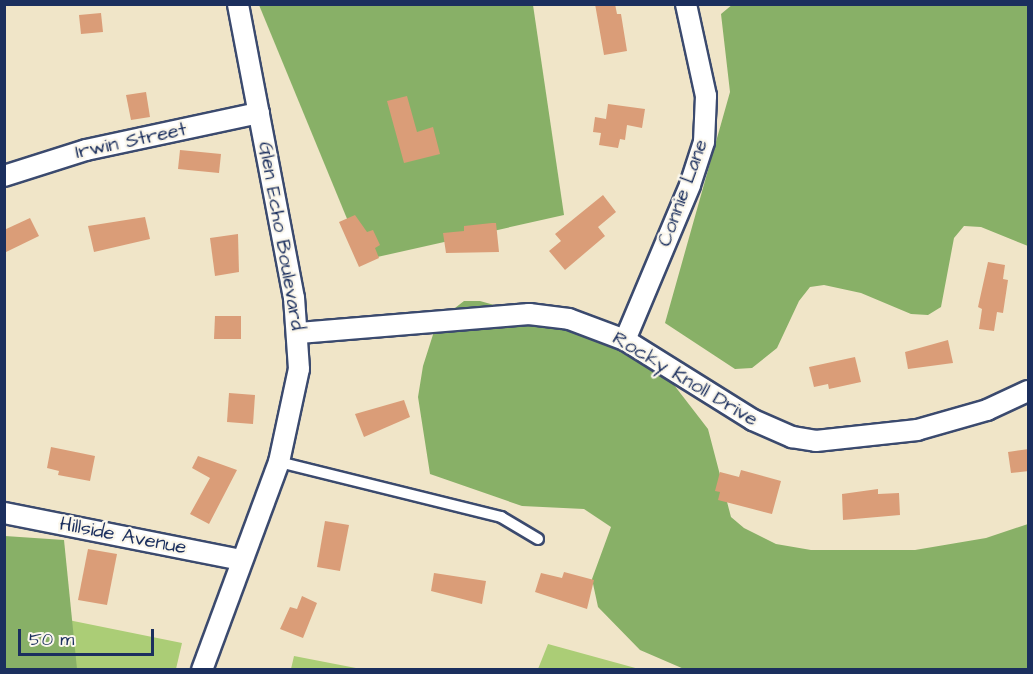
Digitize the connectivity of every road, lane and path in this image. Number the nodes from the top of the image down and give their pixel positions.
1 (238, 4) edge
2 (686, 4) edge
3 (259, 113) junction
4 (4, 176) edge
5 (299, 333) junction
6 (625, 340) junction
7 (1029, 391) edge
8 (279, 462) junction
9 (4, 513) edge
10 (538, 539) dead end
11 (241, 560) junction
12 (202, 669) edge

1 - 3 street, Glen Echo Boulevard
2 - 6 street, Connie Lane
3 - 4 street, Irwin Street
3 - 5 street, Glen Echo Boulevard
5 - 6 street, Rocky Knoll Drive
5 - 8 street, Glen Echo Boulevard
6 - 7 street, Rocky Knoll Drive
8 - 10 lane
8 - 11 street, Glen Echo Boulevard
9 - 11 street, Hillside Avenue
11 - 12 street, Glen Echo Boulevard

